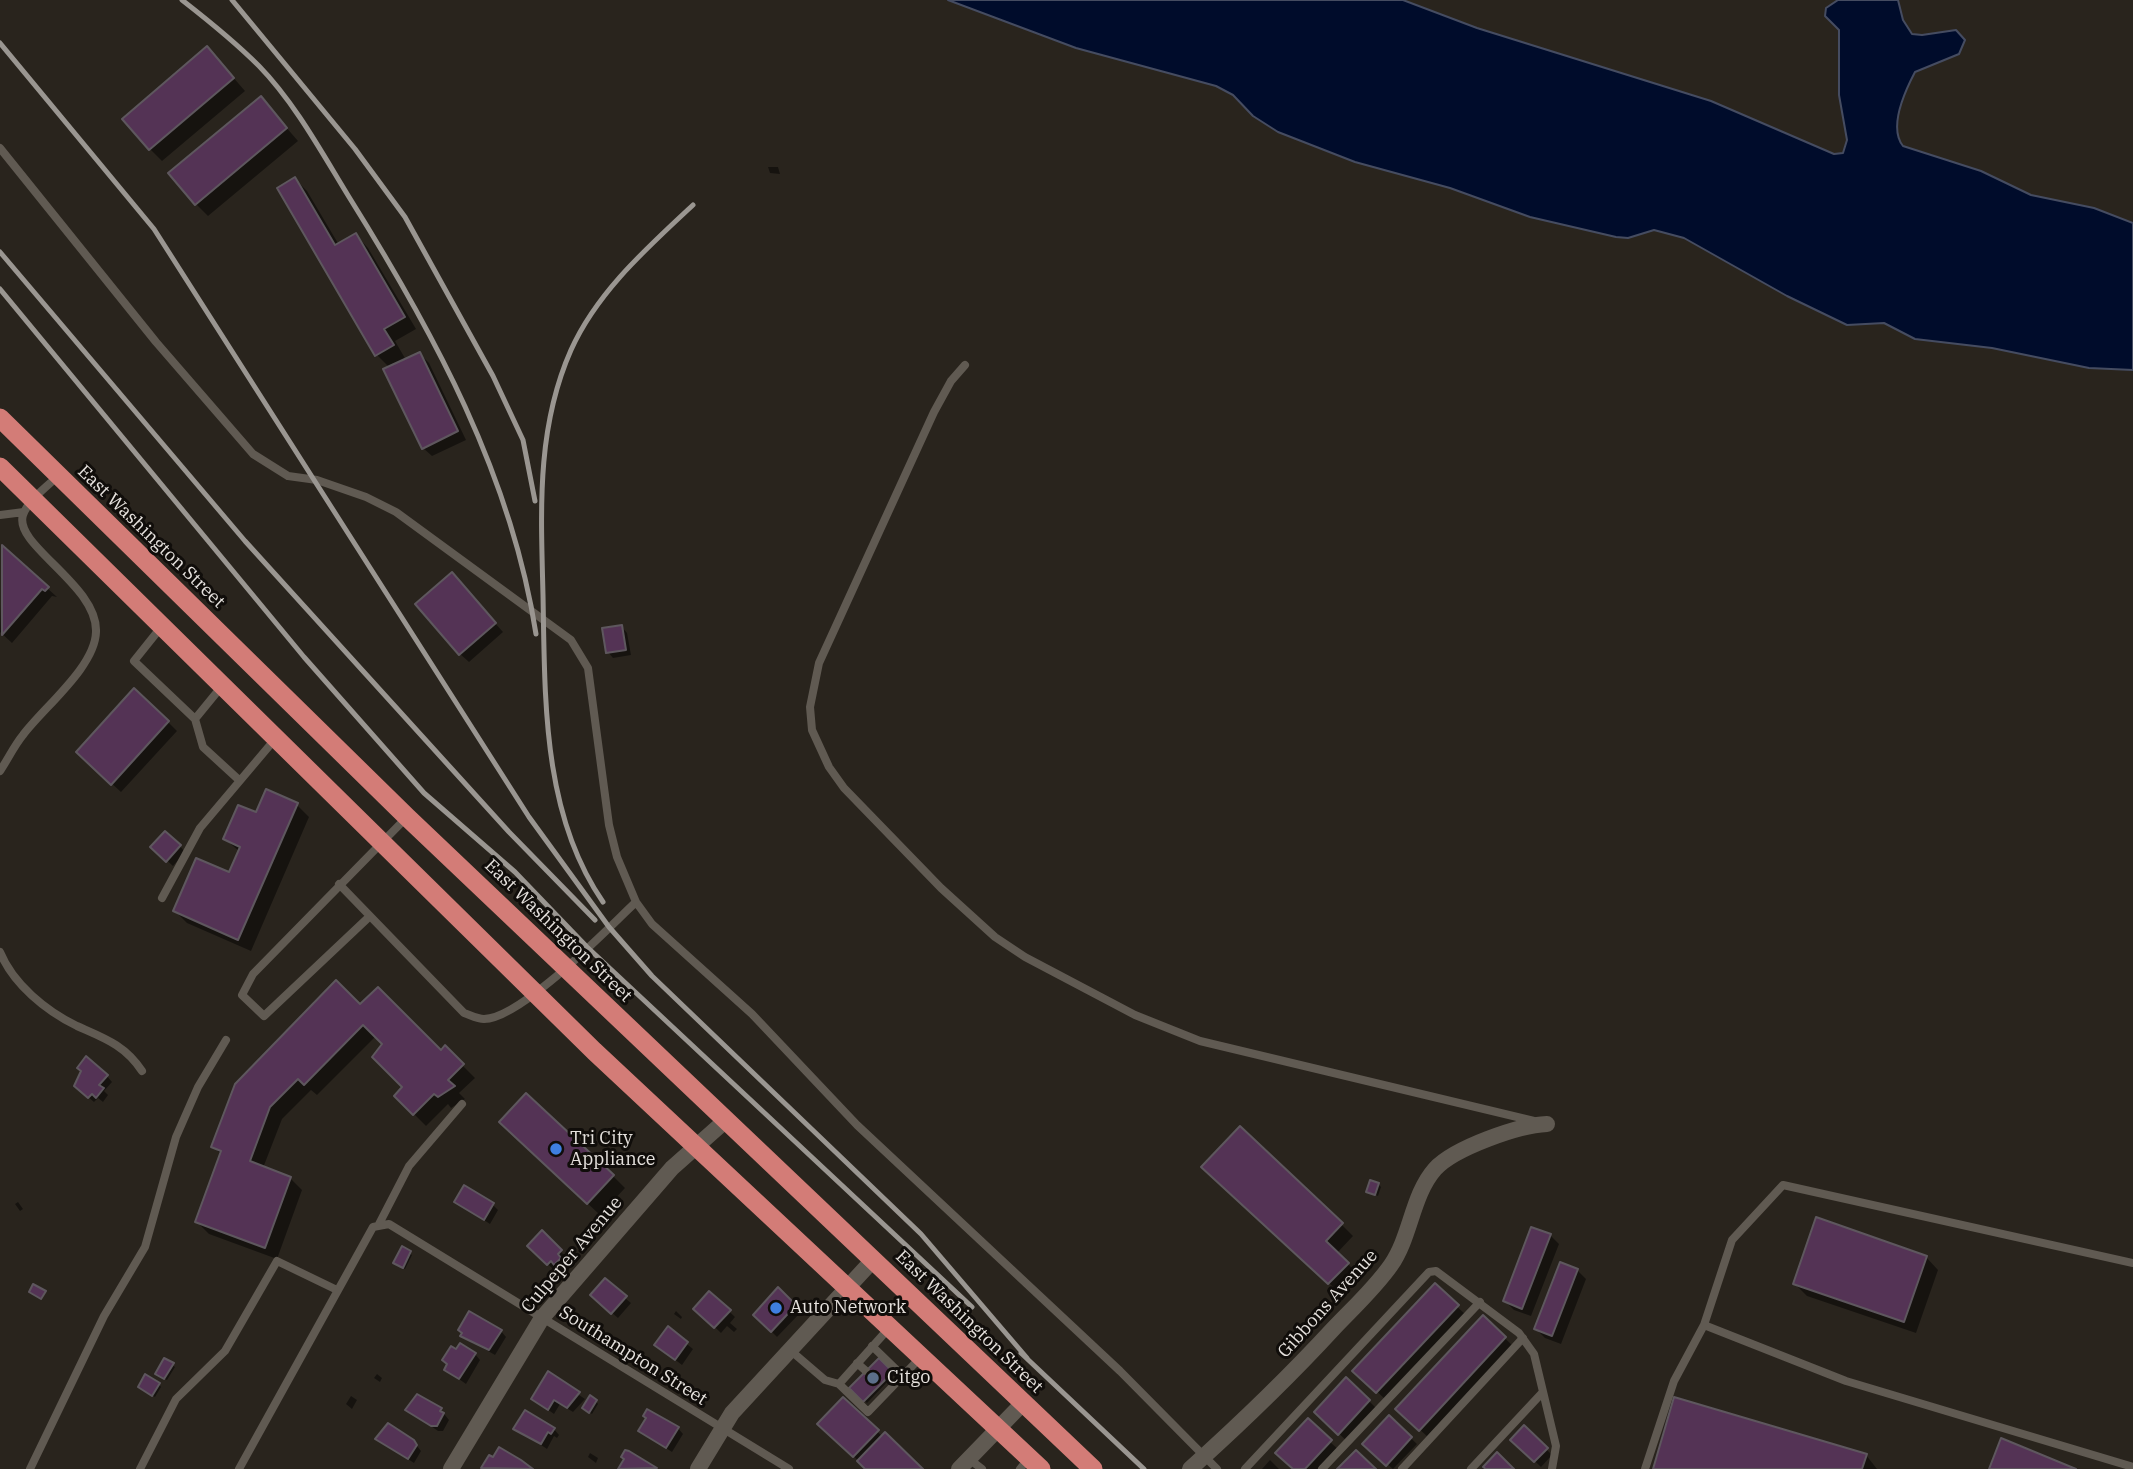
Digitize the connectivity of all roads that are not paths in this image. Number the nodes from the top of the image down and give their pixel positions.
1 (0, 148) edge
2 (965, 365) dead end
3 (0, 418) edge
4 (0, 467) edge
5 (59, 475) junction
6 (29, 506) junction
7 (0, 515) edge
8 (162, 626) junction
9 (222, 685) junction
10 (195, 719) junction
11 (276, 738) junction
12 (0, 771) edge
13 (239, 780) junction
14 (407, 817) junction
15 (382, 842) junction
16 (339, 884) junction
17 (162, 898) dead end
18 (636, 902) junction
19 (370, 916) junction
20 (0, 952) edge
21 (566, 966) junction
22 (535, 994) junction
23 (226, 1040) dead end
24 (142, 1071) dead end
25 (462, 1104) dead end
26 (725, 1121) junction
27 (1547, 1124) joint
28 (695, 1146) junction
29 (379, 1224) junction
30 (873, 1260) junction
31 (2133, 1263) edge
32 (847, 1288) junction
33 (337, 1290) junction
34 (1480, 1302) junction
35 (542, 1318) junction
36 (1704, 1325) junction
37 (890, 1327) junction
38 (1524, 1338) junction
39 (872, 1346) junction
40 (790, 1350) junction
41 (922, 1357) junction
42 (858, 1363) junction
43 (866, 1371) dead end
44 (903, 1376) junction
45 (839, 1384) junction
46 (881, 1384) dead end
47 (888, 1391) junction
48 (1542, 1394) junction
49 (1023, 1403) junction
50 (722, 1429) junction
51 (998, 1429) junction
52 (1204, 1456) junction
53 (1030, 1465) edge
54 (970, 1466) edge
55 (2133, 1467) edge
56 (30, 1469) edge
57 (140, 1469) edge
58 (239, 1469) edge
59 (451, 1469) edge
60 (698, 1469) edge
61 (789, 1469) edge
62 (1093, 1469) edge
63 (1190, 1469) edge
64 (1217, 1469) edge
65 (1245, 1469) edge
66 (1322, 1469) edge
67 (1402, 1469) edge
68 (1471, 1469) edge
69 (1552, 1469) edge
70 (1645, 1469) edge

1 - 18 lane
2 - 27 lane
3 - 5 highway, East Washington Street
4 - 6 highway
5 - 6 lane
5 - 14 highway, East Washington Street
6 - 7 lane
6 - 8 highway
6 - 12 lane
8 - 9 highway
8 - 10 lane
9 - 10 lane
9 - 11 highway
10 - 13 lane
11 - 13 lane
11 - 15 highway
13 - 17 lane
14 - 15 lane
14 - 21 highway, East Washington Street
15 - 16 lane
15 - 22 highway
16 - 19 lane
16 - 19 lane
18 - 21 lane
18 - 52 lane
19 - 22 lane
20 - 24 lane
21 - 22 lane
21 - 26 highway, East Washington Street
22 - 28 highway
23 - 56 lane
25 - 29 lane
26 - 28 street, Culpeper Avenue
26 - 30 highway, East Washington Street
27 - 52 street, Gibbons Avenue
28 - 32 highway
28 - 35 street, Culpeper Avenue
29 - 33 lane
29 - 35 lane, Southampton Street
30 - 32 street
30 - 49 highway, East Washington Street
31 - 36 lane
32 - 37 highway
32 - 40 street
33 - 57 lane
33 - 58 lane
34 - 38 lane
34 - 65 lane
34 - 66 lane
35 - 50 lane, Southampton Street
35 - 59 street, Culpeper Avenue
36 - 55 lane
36 - 70 lane
37 - 39 lane
37 - 41 highway
38 - 48 lane
38 - 67 lane
39 - 42 lane
39 - 44 lane
40 - 45 lane
40 - 50 street
41 - 44 lane
41 - 51 highway
42 - 43 lane
42 - 45 lane
44 - 47 lane
45 - 47 lane
46 - 47 lane
48 - 68 lane
48 - 69 lane
49 - 51 street
49 - 62 highway, East Washington Street
50 - 60 street
50 - 61 lane, Southampton Street
51 - 53 highway
51 - 54 street
52 - 63 street, Gibbons Avenue
52 - 64 lane

